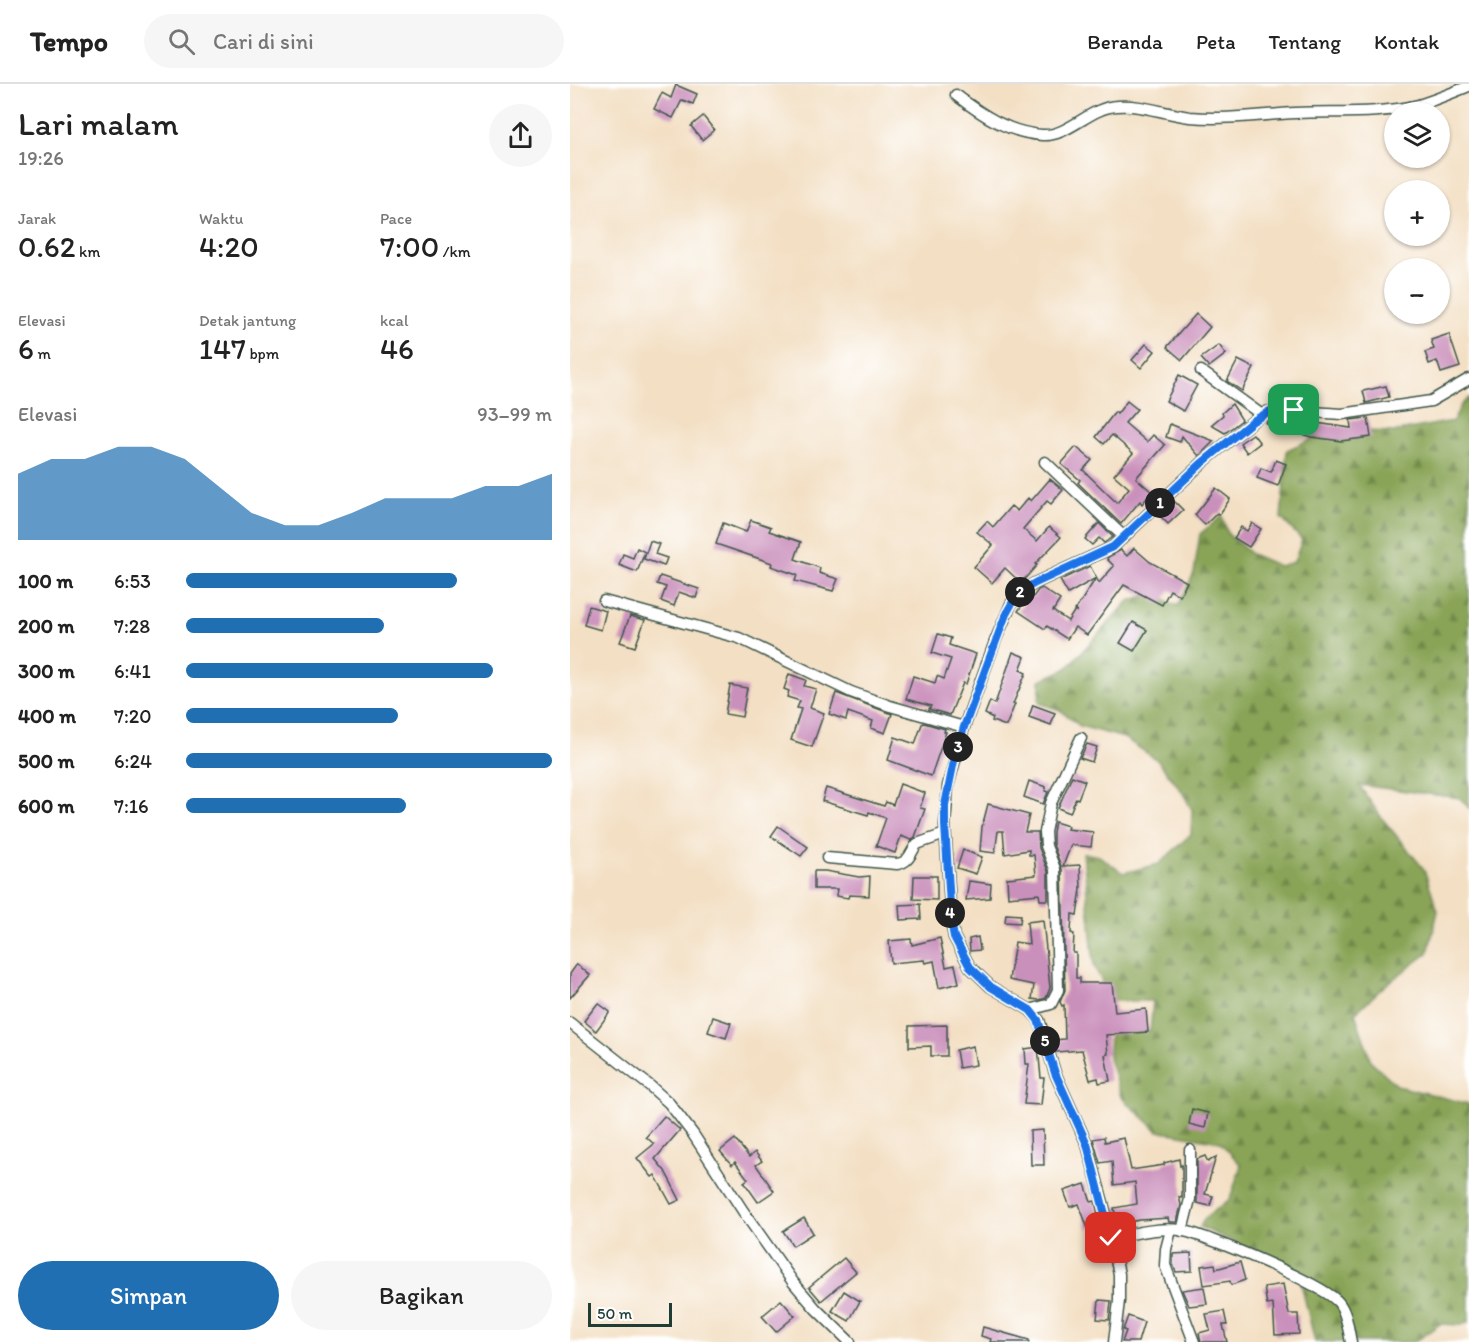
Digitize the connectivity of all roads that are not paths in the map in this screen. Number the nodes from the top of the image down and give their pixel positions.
1 (1469, 86) edge
2 (956, 95) dead end
3 (1202, 371) dead end
4 (1469, 379) edge
5 (1262, 415) junction
6 (1045, 462) dead end
7 (1124, 537) junction
8 (604, 601) dead end
9 (964, 727) junction
10 (1081, 738) dead end
11 (945, 834) junction
12 (828, 858) dead end
13 (1030, 1010) junction
14 (570, 1023) edge
15 (1190, 1150) dead end
16 (1176, 1230) junction
17 (1111, 1238) junction
18 (850, 1342) edge
19 (1114, 1342) edge
20 (1194, 1342) edge
21 (1351, 1342) edge

1 - 2 street
3 - 5 street
4 - 5 street
5 - 7 street
6 - 7 street
7 - 9 street
8 - 9 street
9 - 11 street
10 - 13 street
11 - 12 street
11 - 13 street
13 - 17 street
14 - 18 street
15 - 16 street
16 - 17 street
16 - 20 street
16 - 21 street
17 - 19 street

